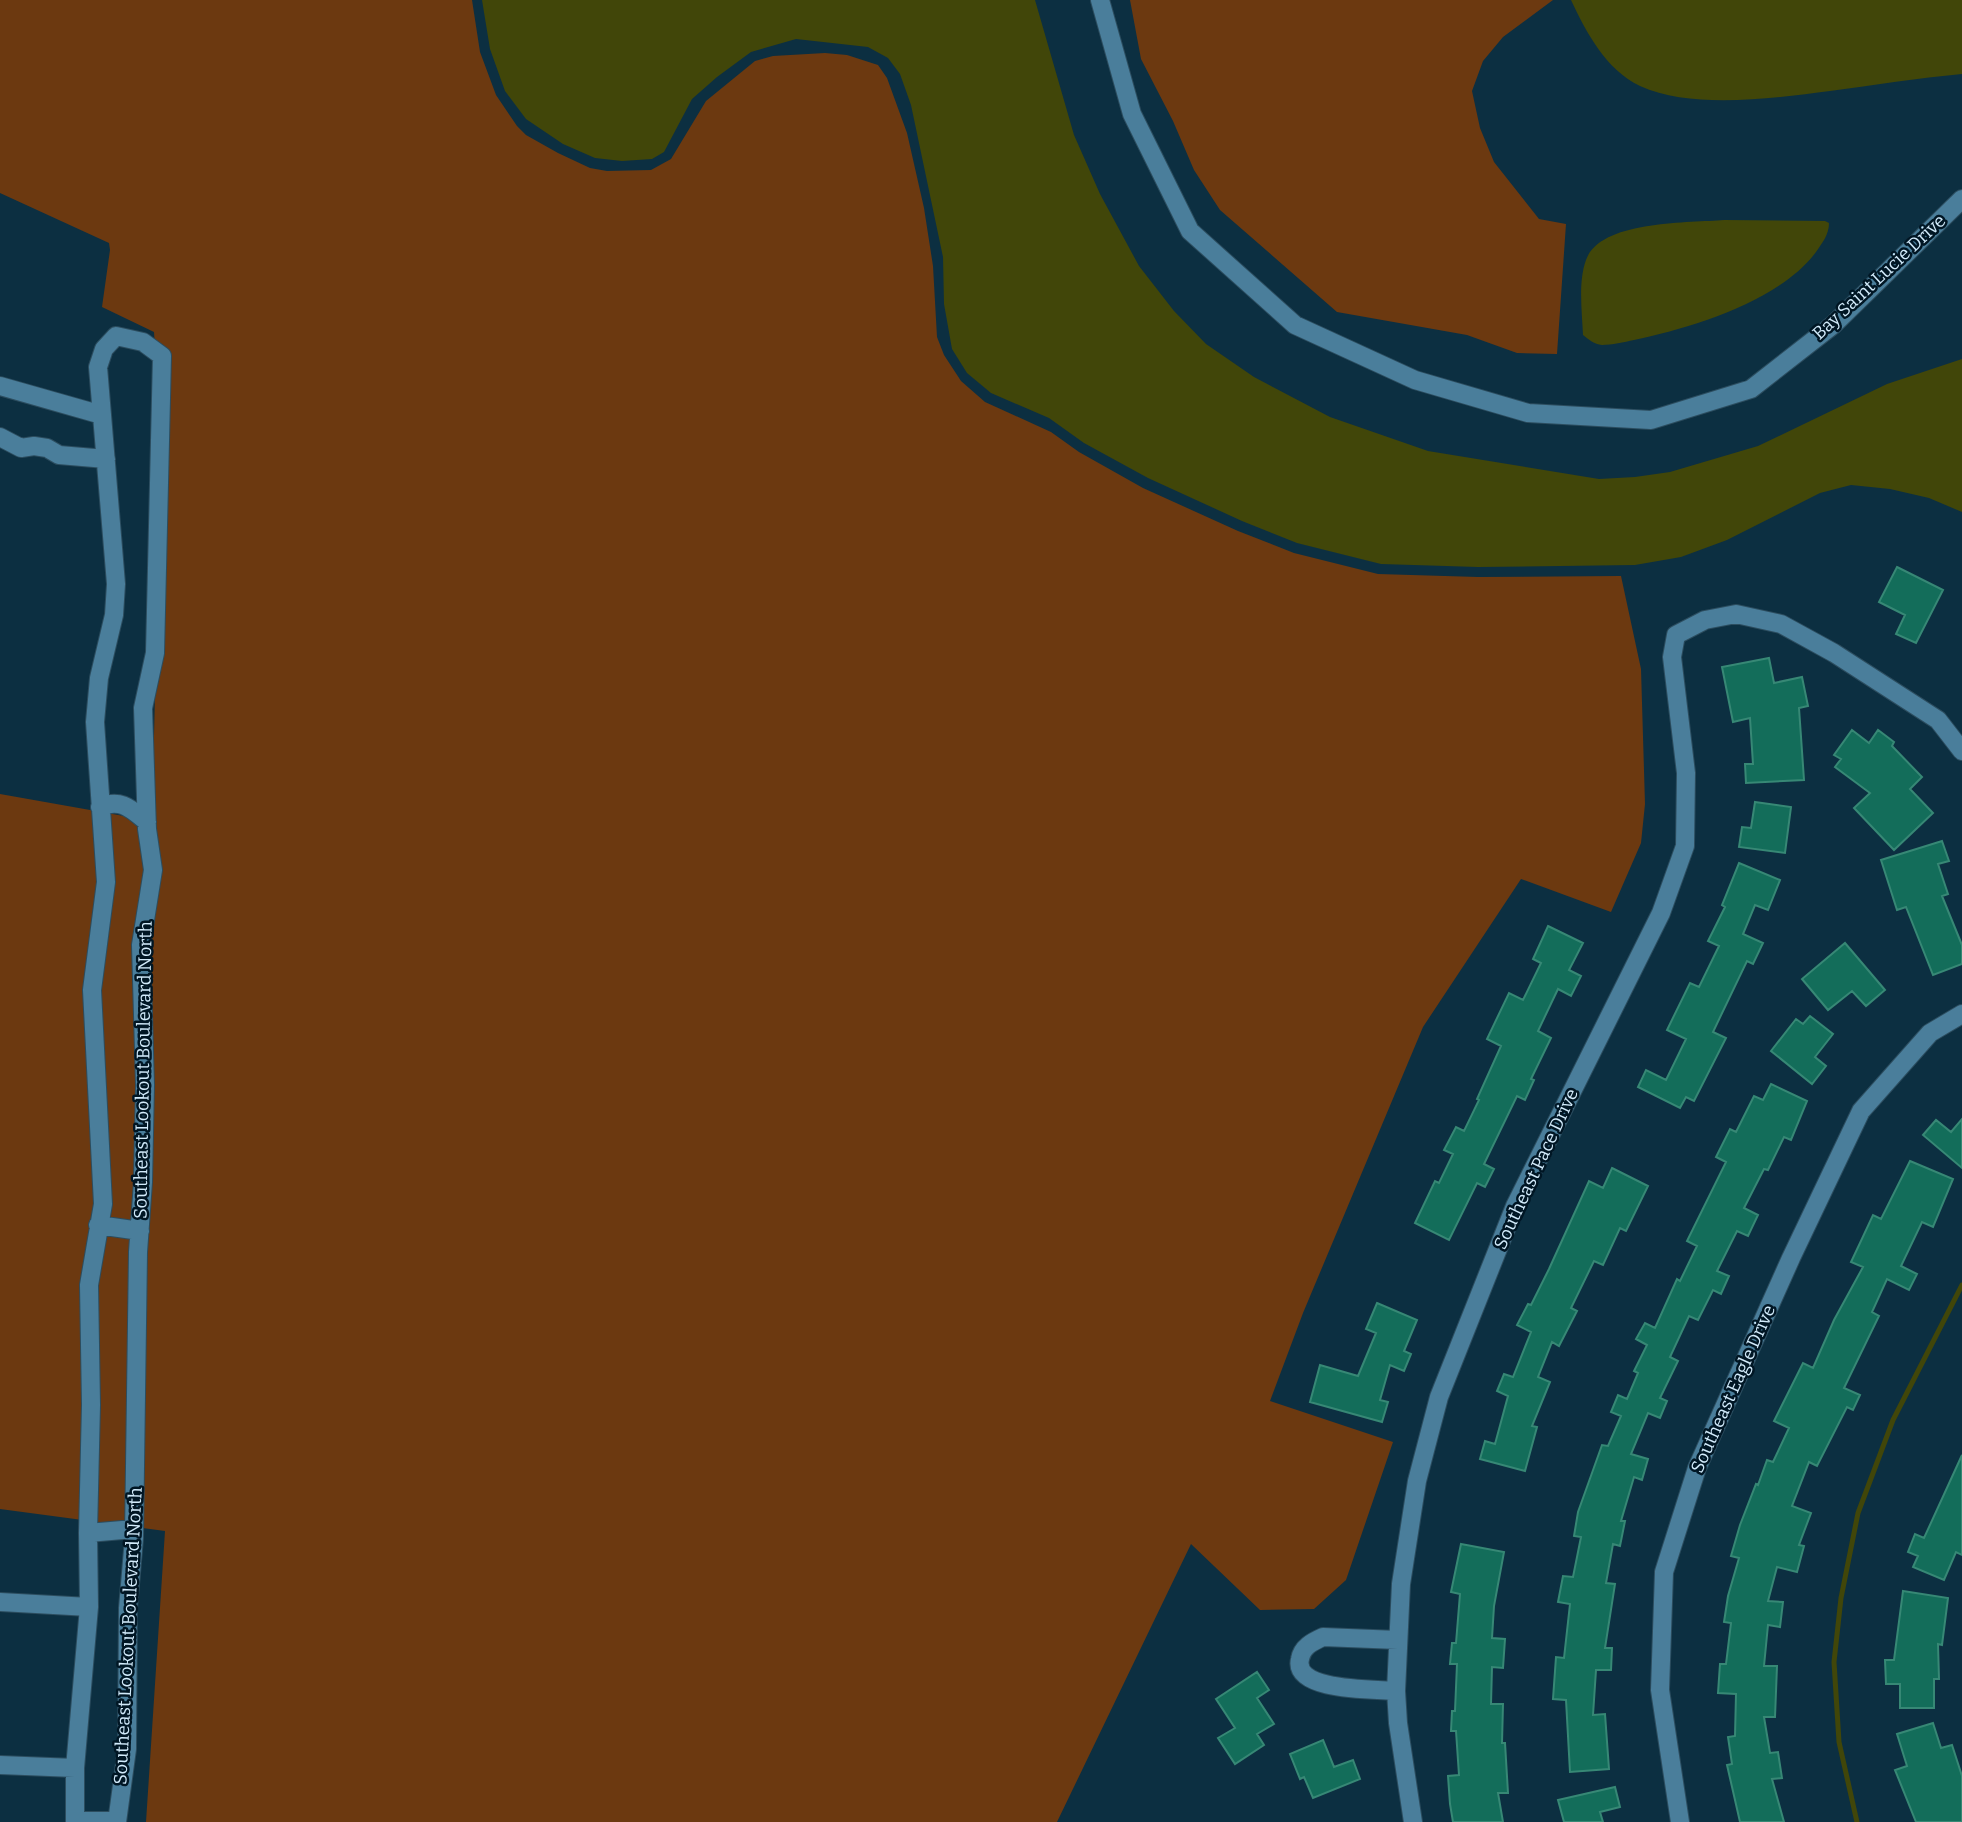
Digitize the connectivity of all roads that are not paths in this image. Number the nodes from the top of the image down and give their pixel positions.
1 (1100, 0) edge
2 (1962, 199) edge
3 (0, 386) edge
4 (102, 415) junction
5 (0, 437) edge
6 (106, 459) junction
7 (1962, 751) edge
8 (100, 807) junction
9 (147, 822) junction
10 (1962, 1014) edge
11 (98, 1225) junction
12 (140, 1231) junction
13 (134, 1529) junction
14 (88, 1533) junction
15 (0, 1602) edge
16 (89, 1607) junction
17 (1398, 1640) junction
18 (1396, 1691) junction
19 (0, 1765) edge
20 (75, 1768) junction
21 (75, 1821) edge
22 (117, 1821) edge
23 (1413, 1822) edge
24 (1680, 1822) edge

1 - 2 street, Bay Saint Lucie Drive
3 - 4 street
4 - 6 street, Southeast Lookout Boulevard North
4 - 9 street, Southeast Lookout Boulevard North
5 - 6 street
6 - 8 street, Southeast Lookout Boulevard North
7 - 17 street, Southeast Pace Drive
8 - 9 street
8 - 11 street, Southeast Lookout Boulevard North
9 - 12 street, Southeast Lookout Boulevard North
10 - 24 street, Southeast Eagle Drive
11 - 12 street
11 - 14 street, Southeast Lookout Boulevard North
12 - 13 street, Southeast Lookout Boulevard North
13 - 14 street
13 - 22 street, Southeast Lookout Boulevard North
14 - 16 street, Southeast Lookout Boulevard North
15 - 16 street
16 - 20 street, Southeast Lookout Boulevard North
17 - 18 street, Southeast Pace Drive
17 - 18 street
18 - 23 street, Southeast Pace Drive
19 - 20 street
20 - 21 street, Southeast Lookout Boulevard North
21 - 22 street

